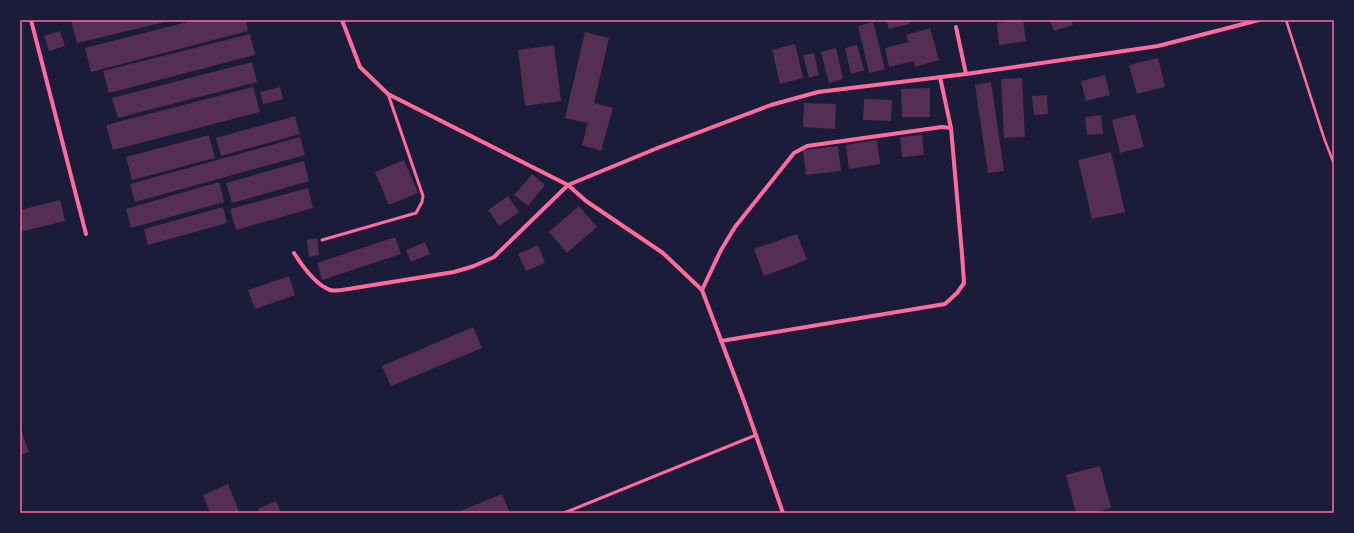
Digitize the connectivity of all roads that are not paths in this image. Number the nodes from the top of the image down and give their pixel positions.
1 (31, 20) edge
2 (342, 20) edge
3 (1259, 20) edge
4 (956, 27) dead end
5 (966, 74) junction
6 (940, 77) junction
7 (388, 94) junction
8 (951, 128) junction
9 (568, 186) junction
10 (86, 234) dead end
11 (322, 240) dead end
12 (294, 253) dead end
13 (702, 290) junction
14 (721, 341) junction
15 (756, 435) junction
16 (564, 513) edge
17 (783, 513) edge

1 - 10 street
2 - 7 street
3 - 5 street
4 - 5 street
5 - 6 street
6 - 8 street
6 - 9 street
7 - 9 street
7 - 11 lane
8 - 13 street
8 - 14 street
9 - 12 street
9 - 13 street
13 - 14 street
14 - 15 street
15 - 16 lane
15 - 17 street

